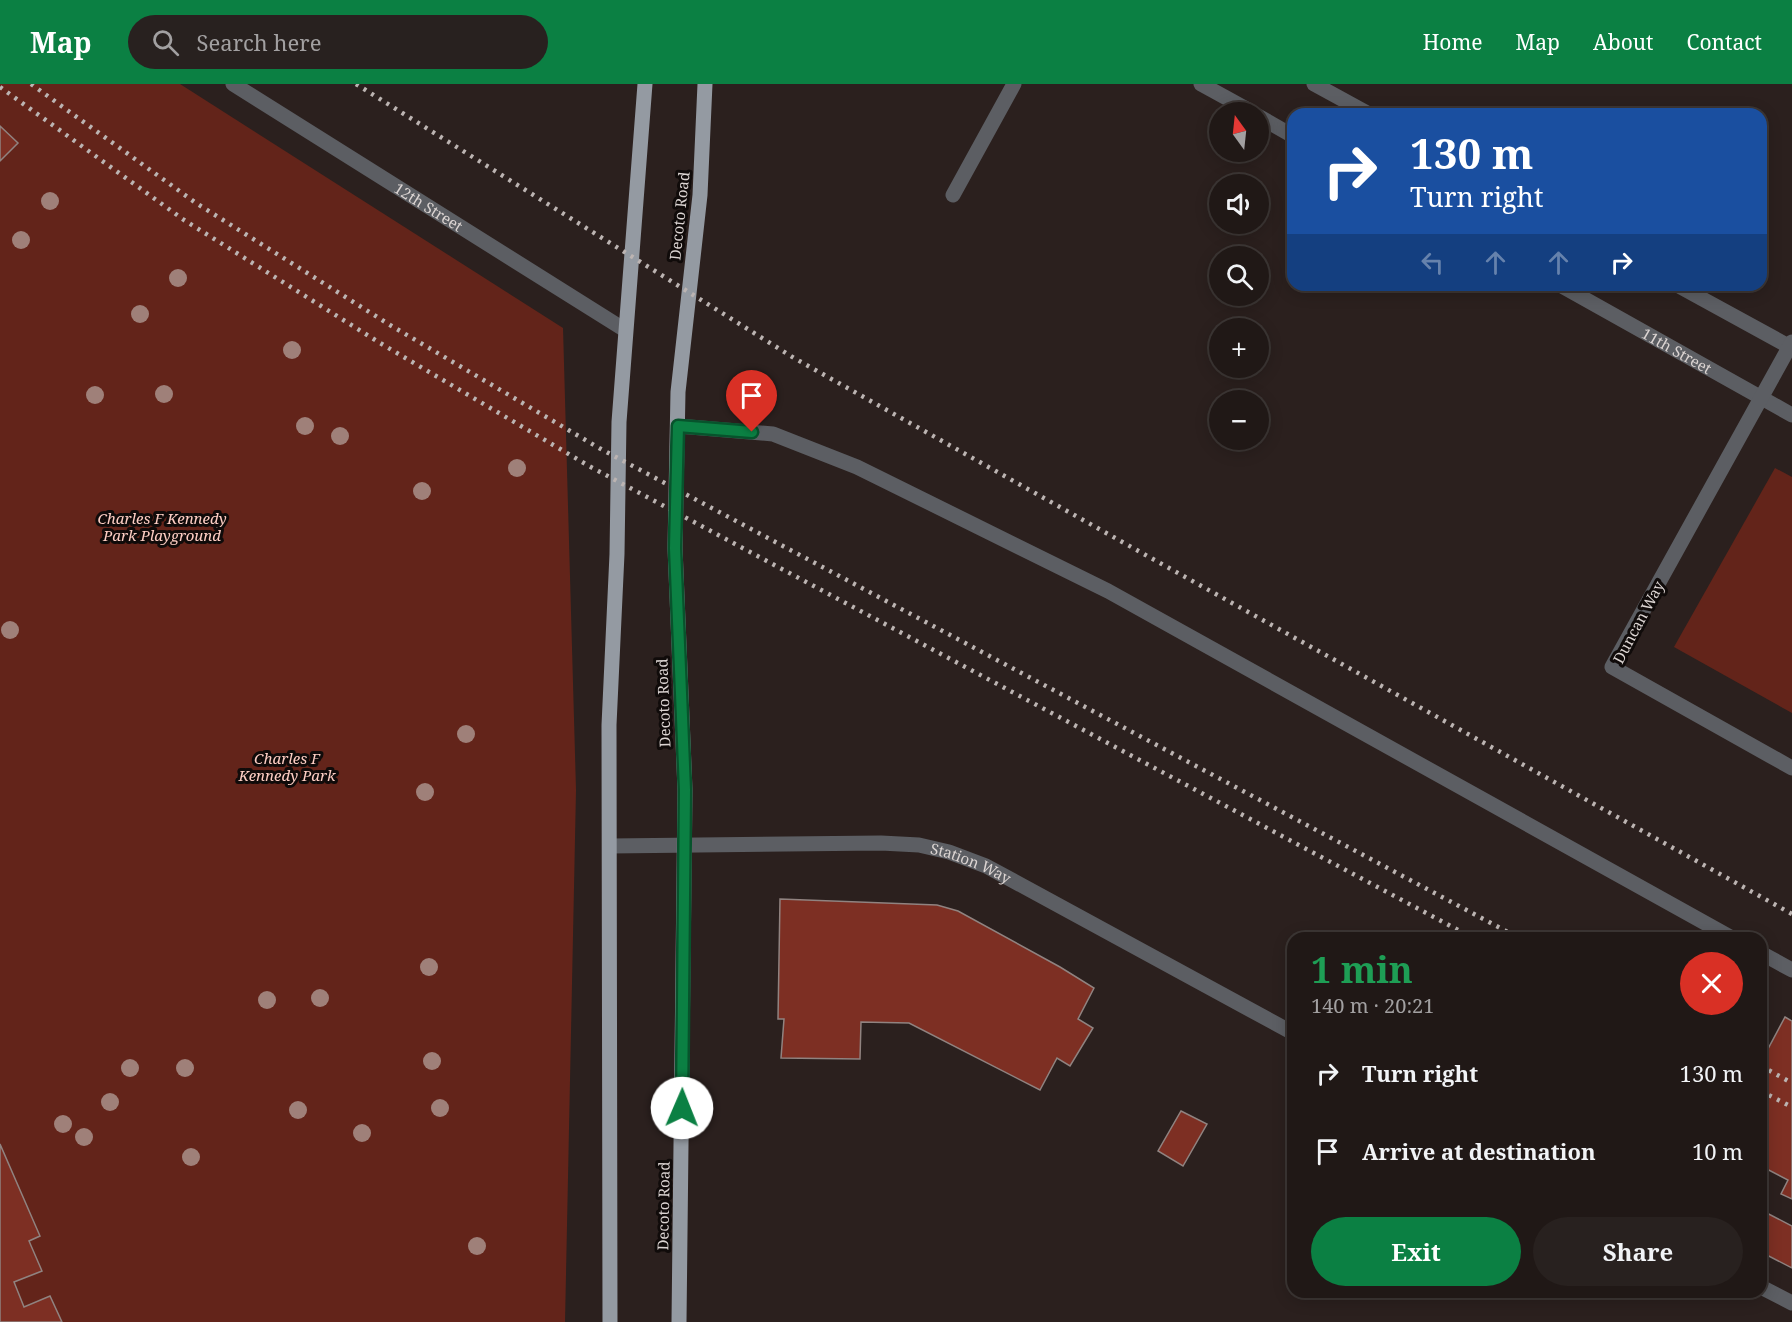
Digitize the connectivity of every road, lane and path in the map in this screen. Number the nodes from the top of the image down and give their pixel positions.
1 (234, 84) edge
2 (645, 84) edge
3 (705, 84) edge
4 (1014, 84) edge
5 (1201, 84) edge
6 (1314, 84) edge
7 (1234, 102) edge
8 (1357, 108) edge
9 (1269, 122) edge
10 (1287, 133) edge
11 (953, 195) dead end
12 (1571, 291) edge
13 (1688, 291) edge
14 (625, 330) junction
15 (1791, 346) edge
16 (1762, 397) junction
17 (1792, 415) edge
18 (678, 426) junction
19 (1792, 768) edge
20 (610, 846) junction
21 (684, 846) junction
22 (1721, 932) edge
23 (1767, 956) edge
24 (1792, 970) edge
25 (1287, 1031) edge
26 (1767, 1290) edge
27 (1792, 1303) edge
28 (610, 1322) edge
29 (679, 1322) edge

1 - 14 street, 12th Street
2 - 14 main road
3 - 18 main road, Decoto Road
4 - 11 street
5 - 7 street
6 - 8 street
9 - 10 street
12 - 16 street, 11th Street
13 - 15 street
14 - 20 main road
15 - 16 street
16 - 17 street, 11th Street
16 - 19 street, Duncan Way
18 - 21 main road, Decoto Road
18 - 22 street
20 - 21 street, Station Way
20 - 28 main road
21 - 25 street, Station Way
21 - 29 main road, Decoto Road
23 - 24 street
26 - 27 street

